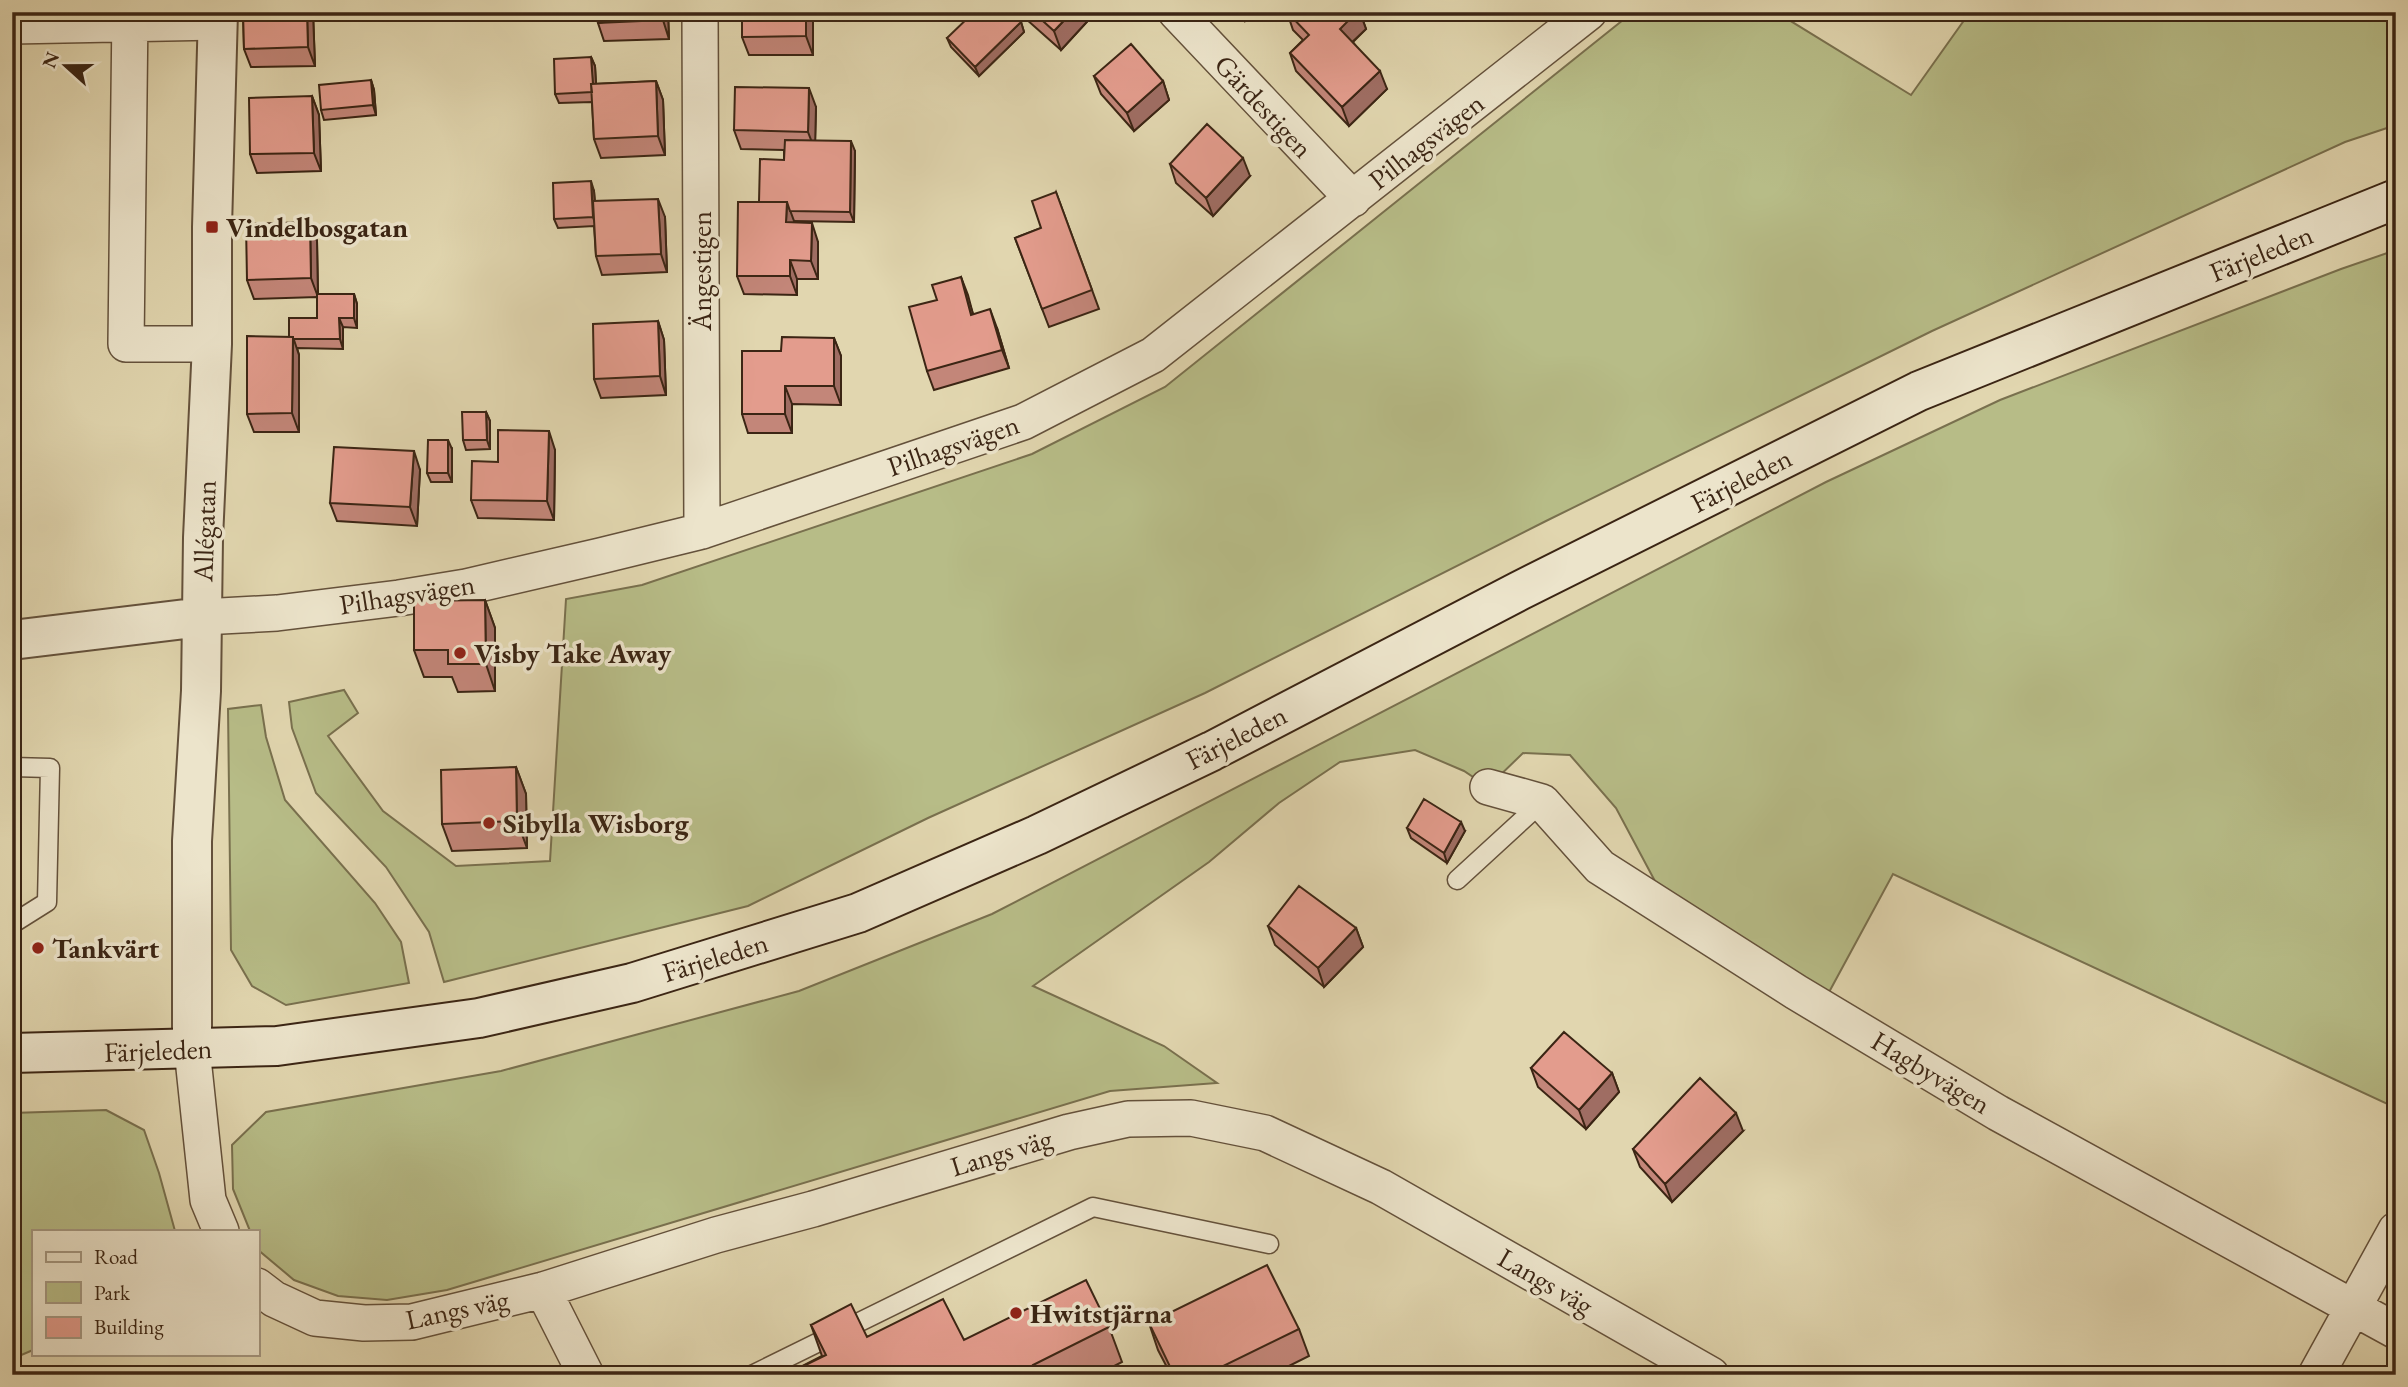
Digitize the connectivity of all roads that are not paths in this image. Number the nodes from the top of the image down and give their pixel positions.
1 (700, 12) edge
2 (1175, 12) edge
3 (1589, 12) edge
4 (218, 17) edge
5 (130, 18) edge
6 (12, 26) edge
7 (1353, 199) junction
8 (2396, 199) edge
9 (212, 344) junction
10 (702, 531) junction
11 (202, 617) junction
12 (12, 640) edge
13 (12, 767) edge
14 (1488, 787) dead end
15 (1542, 802) junction
16 (1457, 880) dead end
17 (12, 924) edge
18 (192, 1049) junction
19 (12, 1053) edge
20 (220, 1230) edge
21 (2396, 1230) edge
22 (1269, 1244) dead end
23 (259, 1288) edge
24 (543, 1290) junction
25 (2352, 1308) junction
26 (2396, 1331) edge
27 (586, 1375) edge
28 (752, 1375) edge
29 (1711, 1375) edge
30 (2316, 1375) edge

1 - 10 street, Ängestigen
2 - 7 street, Gärdestigen
3 - 7 street, Pilhagsvägen
4 - 5 street
4 - 9 main road, Allégatan
5 - 6 street
5 - 9 street
7 - 10 street, Pilhagsvägen
8 - 18 main road, Färjeleden
9 - 11 main road, Allégatan
10 - 11 street, Pilhagsvägen
11 - 12 main road
11 - 18 main road, Allégatan
13 - 17 lane
14 - 15 street
15 - 16 lane
15 - 25 street, Hagbyvägen
18 - 19 main road, Färjeleden
18 - 20 street
21 - 25 street
22 - 28 lane
23 - 24 street, Langs väg
24 - 27 street
24 - 29 street, Langs väg
25 - 26 street, Hagbyvägen
25 - 30 street

